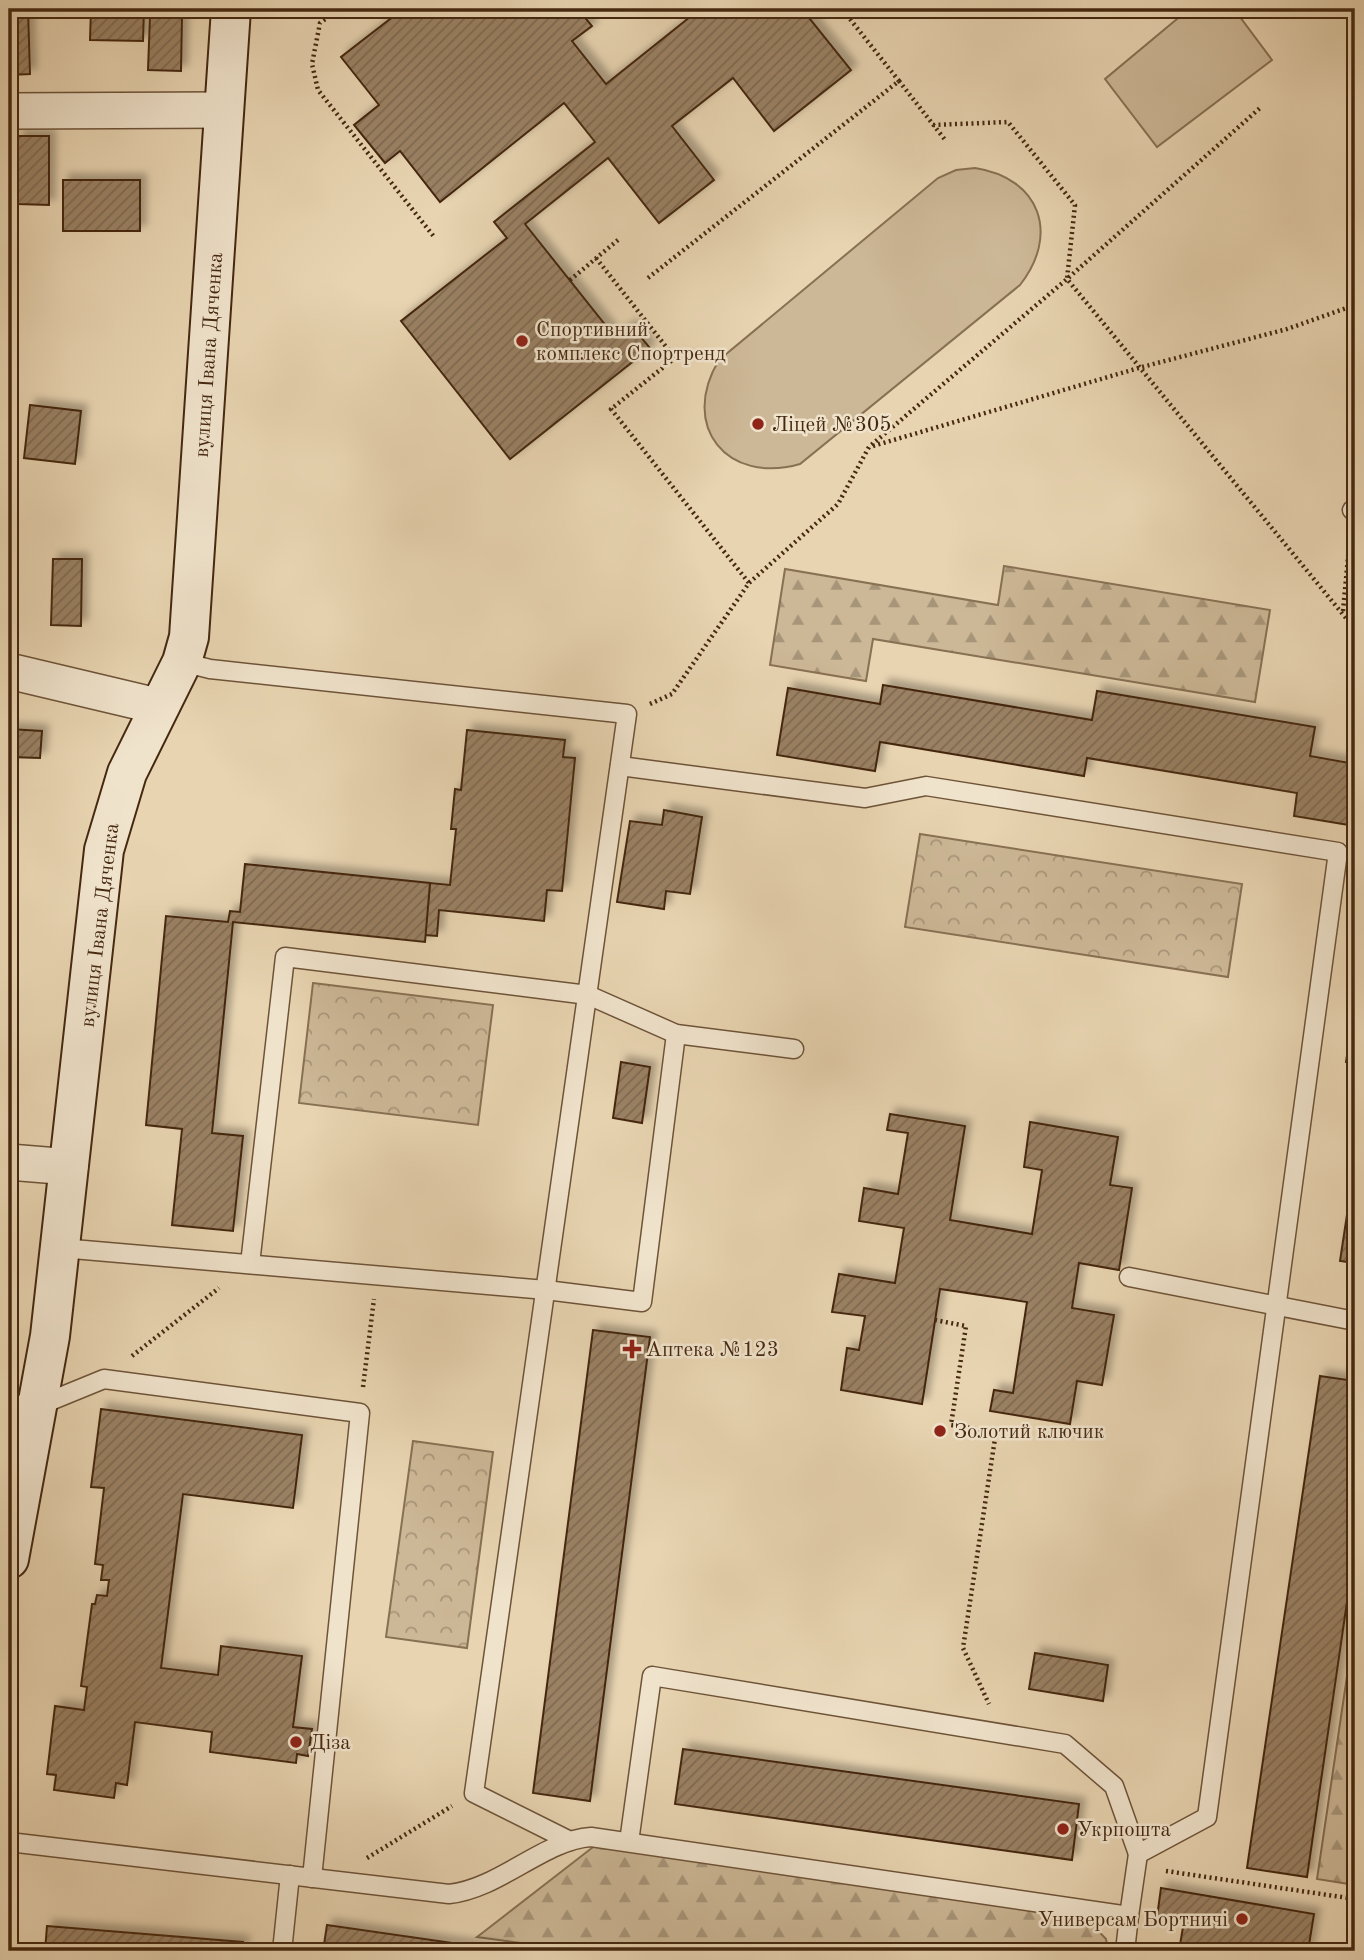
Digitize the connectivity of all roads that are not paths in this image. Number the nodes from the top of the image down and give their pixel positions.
1 (231, 9) edge
2 (225, 110) junction
3 (9, 111) edge
4 (182, 662) junction
5 (9, 671) edge
6 (161, 707) junction
7 (620, 766) junction
8 (588, 995) junction
9 (676, 1034) junction
10 (794, 1049) dead end
11 (9, 1162) edge
12 (70, 1167) junction
13 (61, 1248) junction
14 (250, 1264) junction
15 (1129, 1277) dead end
16 (546, 1290) junction
17 (1278, 1306) junction
18 (1355, 1321) edge
19 (23, 1405) edge
20 (9, 1559) edge
21 (9, 1842) edge
22 (570, 1842) junction
23 (629, 1842) junction
24 (1137, 1860) junction
25 (290, 1875) junction
26 (312, 1878) junction
27 (1129, 1916) junction
28 (282, 1951) edge
29 (1125, 1951) edge

1 - 2 street, вулиця Івана Дяченка
2 - 3 street
2 - 4 street, вулиця Івана Дяченка
4 - 6 street, вулиця Івана Дяченка
4 - 7 lane
5 - 6 street
6 - 12 street, вулиця Івана Дяченка
7 - 8 lane
7 - 17 lane
8 - 9 lane
8 - 14 lane
8 - 16 lane
9 - 10 lane
9 - 16 lane
11 - 12 street
12 - 13 street, вулиця Івана Дяченка
13 - 14 lane
13 - 19 street, вулиця Івана Дяченка
14 - 16 lane
15 - 17 lane
16 - 22 lane
17 - 18 lane
17 - 24 lane
19 - 20 street, вулиця Івана Дяченка
19 - 26 lane
21 - 25 lane
22 - 23 lane
22 - 26 lane
23 - 24 lane
23 - 27 lane
24 - 27 lane
25 - 26 lane
25 - 28 lane
27 - 29 lane

